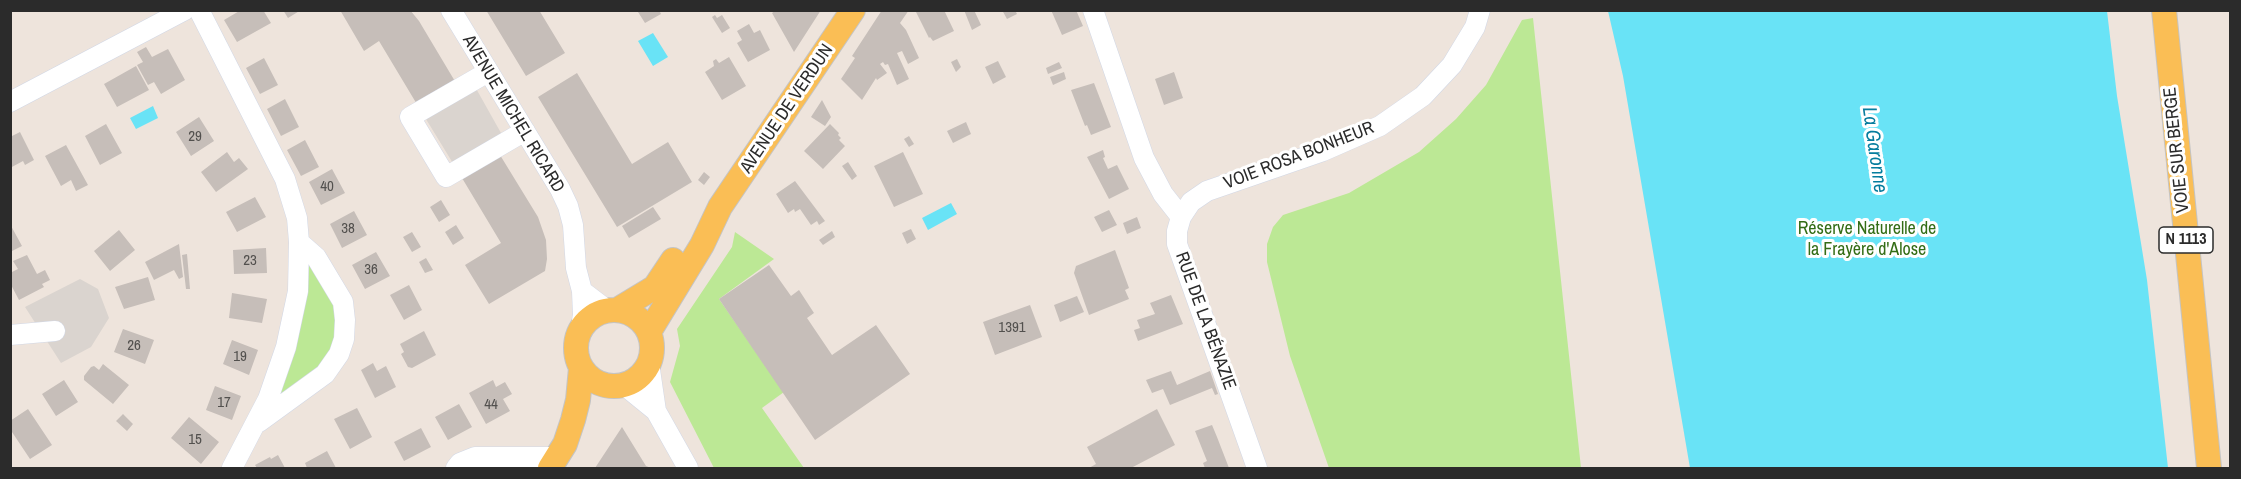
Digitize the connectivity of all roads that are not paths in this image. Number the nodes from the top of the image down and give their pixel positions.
1 (185, 10) edge
2 (199, 10) edge
3 (451, 10) edge
4 (853, 10) edge
5 (1093, 10) edge
6 (1480, 10) edge
7 (2164, 10) edge
8 (488, 72) junction
9 (10, 102) edge
10 (525, 131) junction
11 (720, 207) junction
12 (1181, 217) junction
13 (299, 242) junction
14 (582, 291) junction
15 (612, 310) junction
16 (581, 327) junction
17 (55, 331) dead end
18 (649, 332) junction
19 (10, 335) edge
20 (649, 363) junction
21 (581, 368) junction
22 (618, 386) junction
23 (656, 411) junction
24 (257, 424) junction
25 (558, 457) edge
26 (232, 468) edge
27 (456, 468) edge
28 (688, 468) edge
29 (1257, 468) edge
30 (2209, 468) edge

1 - 9 street
2 - 13 street
3 - 8 street, AVENUE MICHEL RICARD
4 - 11 main road, AVENUE DE VERDUN
5 - 12 street
6 - 12 street, VOIE ROSA BONHEUR
7 - 30 main road, VOIE SUR BERGE / N 1113
8 - 10 street, AVENUE MICHEL RICARD
8 - 10 street
10 - 14 street, AVENUE MICHEL RICARD
11 - 15 main road, AVENUE DE VERDUN
11 - 18 main road, AVENUE DE VERDUN
12 - 29 street, RUE DE LA BÉNAZIE
13 - 24 street
13 - 24 street
14 - 15 street
14 - 16 street, AVENUE MICHEL RICARD
15 - 16 main road
15 - 18 main road
16 - 21 main road
17 - 19 street
18 - 20 main road
20 - 22 main road
20 - 23 street
21 - 22 main road
21 - 25 main road
22 - 23 street
22 - 25 main road
23 - 28 street
24 - 26 street
25 - 27 street

